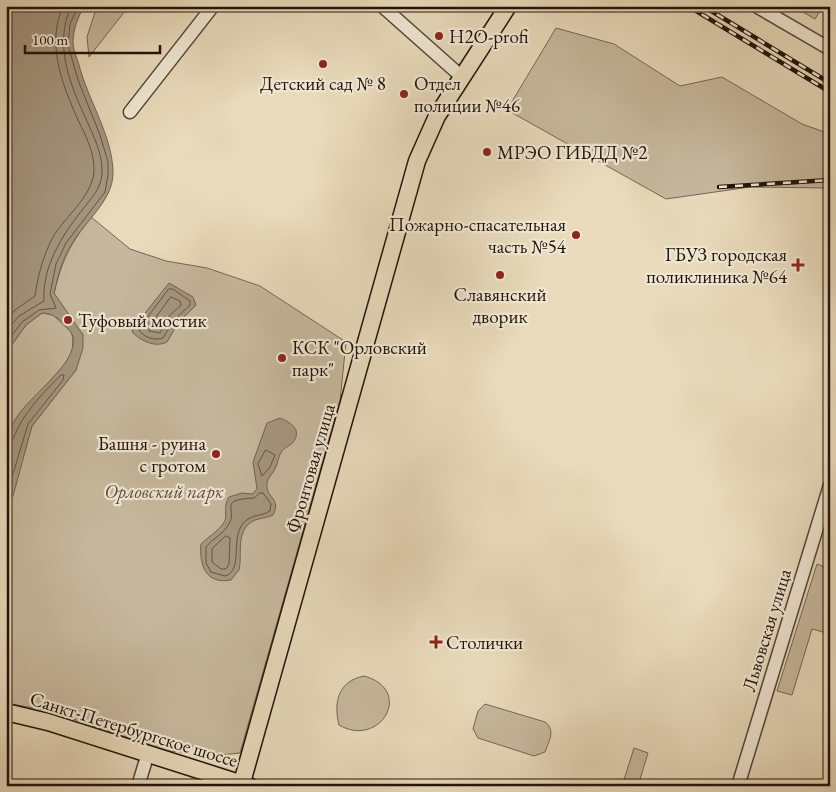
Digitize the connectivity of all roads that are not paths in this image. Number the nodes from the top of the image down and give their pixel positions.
1 (213, 6) edge
2 (382, 6) edge
3 (508, 6) edge
4 (756, 6) edge
5 (830, 49) edge
6 (462, 77) junction
7 (130, 112) dead end
8 (830, 485) edge
9 (6, 712) edge
10 (6, 722) edge
11 (145, 763) junction
12 (244, 785) edge
13 (138, 786) edge
14 (216, 786) edge
15 (738, 786) edge

1 - 7 street
2 - 6 street
3 - 6 main road, Фронтовая улица
4 - 5 street
6 - 12 main road, Фронтовая улица
8 - 15 street, Львовская улица
9 - 12 main road, Санкт-Петербургское шоссе
10 - 11 main road, Санкт-Петербургское шоссе
11 - 13 street
11 - 14 main road, Санкт-Петербургское шоссе

